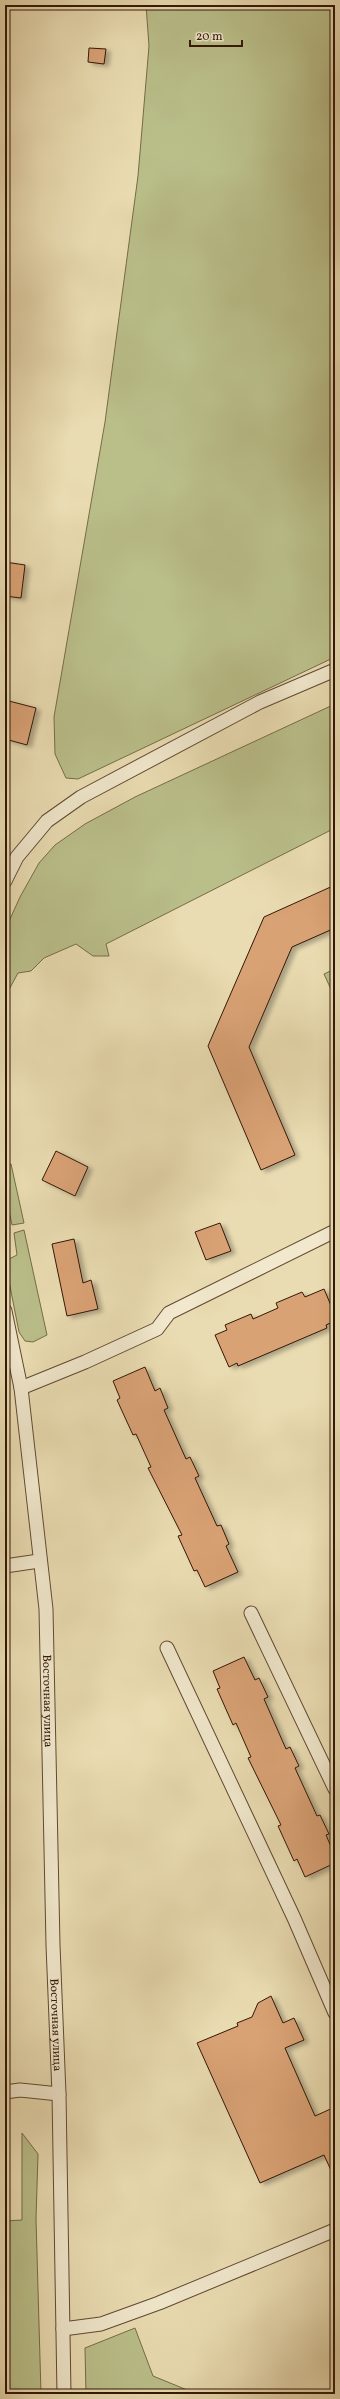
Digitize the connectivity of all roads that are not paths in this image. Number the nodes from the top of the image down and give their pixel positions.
1 (335, 670) edge
2 (5, 881) edge
3 (335, 1232) edge
4 (5, 1311) edge
5 (21, 1388) junction
6 (39, 1561) junction
7 (5, 1566) edge
8 (251, 1613) dead end
9 (167, 1648) dead end
10 (335, 1789) edge
11 (335, 2013) edge
12 (5, 2092) edge
13 (59, 2094) junction
14 (335, 2230) edge
15 (63, 2329) junction
16 (64, 2394) edge

1 - 2 street
3 - 5 street
4 - 5 street, Восточная улица
5 - 6 street, Восточная улица
6 - 7 street
6 - 13 street, Восточная улица
8 - 10 street
9 - 11 street
12 - 13 street
13 - 15 street, Восточная улица
14 - 15 street
15 - 16 street, Восточная улица

